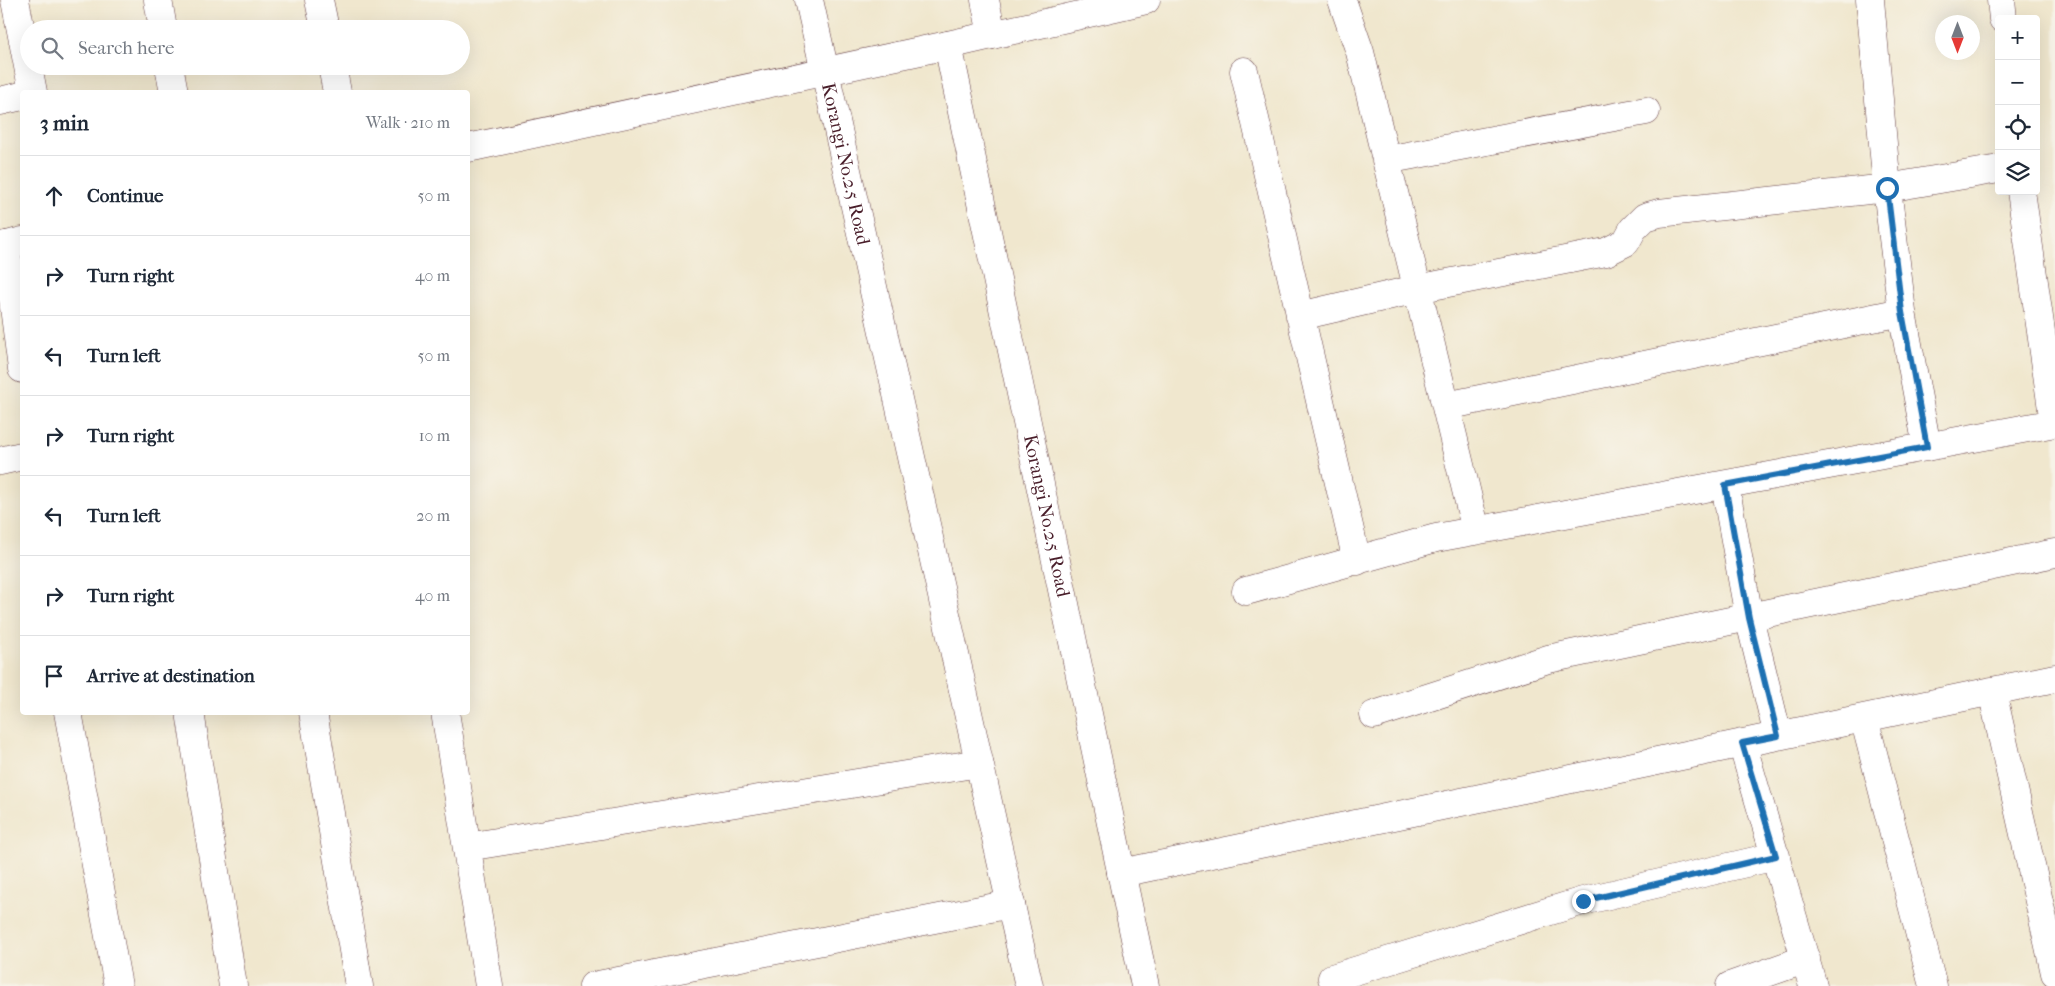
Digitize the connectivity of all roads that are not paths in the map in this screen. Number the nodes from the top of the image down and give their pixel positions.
1 (15, 0) edge
2 (158, 0) edge
3 (319, 0) edge
4 (809, 0) edge
5 (985, 0) edge
6 (1146, 0) edge
7 (1342, 0) edge
8 (1870, 0) edge
9 (2001, 0) edge
10 (2003, 15) edge
11 (161, 20) edge
12 (323, 20) edge
13 (20, 26) edge
14 (992, 35) junction
15 (948, 45) junction
16 (1244, 71) dead end
17 (825, 72) junction
18 (30, 75) edge
19 (171, 75) edge
20 (334, 75) edge
21 (33, 90) edge
22 (174, 90) edge
23 (337, 90) edge
24 (20, 96) edge
25 (0, 101) edge
26 (1646, 111) dead end
27 (470, 148) edge
28 (1386, 160) junction
29 (1995, 170) edge
30 (1887, 188) junction
31 (2023, 195) edge
32 (9, 244) edge
33 (1417, 289) junction
34 (1902, 312) junction
35 (1300, 316) junction
36 (20, 350) edge
37 (1446, 406) junction
38 (2054, 423) edge
39 (1927, 447) junction
40 (20, 458) edge
41 (0, 461) edge
42 (1725, 485) junction
43 (1476, 531) junction
44 (2055, 553) edge
45 (1357, 560) junction
46 (1246, 592) dead end
47 (1749, 618) junction
48 (2055, 678) edge
49 (1992, 691) junction
50 (69, 715) edge
51 (190, 715) edge
52 (314, 715) edge
53 (445, 715) edge
54 (1374, 715) dead end
55 (1864, 718) junction
56 (1778, 736) junction
57 (1742, 743) junction
58 (980, 763) junction
59 (467, 847) junction
60 (1776, 856) junction
61 (1121, 873) junction
62 (1011, 904) junction
63 (1806, 958) junction
64 (2055, 973) edge
65 (1332, 978) dead end
66 (118, 986) edge
67 (234, 986) edge
68 (359, 986) edge
69 (490, 986) edge
70 (593, 986) edge
71 (1030, 986) edge
72 (1145, 986) edge
73 (1730, 986) edge
74 (1813, 986) edge
75 (1933, 986) edge

1 - 13 street
2 - 11 street
3 - 12 street
4 - 17 street, Korangi No.2.5 Road
5 - 14 street
6 - 14 street
7 - 28 street
8 - 30 street
9 - 10 street
14 - 15 street
15 - 17 street
15 - 61 street, Korangi No.2.5 Road
16 - 35 street
17 - 27 street
17 - 58 street, Korangi No.2.5 Road
18 - 21 street
19 - 22 street
20 - 23 street
24 - 25 street
26 - 28 street
28 - 33 street
29 - 30 street
30 - 33 street
30 - 34 street
31 - 38 street
32 - 36 street
33 - 35 street
33 - 37 street
34 - 37 street
34 - 39 street
35 - 45 street
37 - 43 street
38 - 39 street
39 - 42 street
40 - 41 street
42 - 43 street
42 - 47 street
43 - 45 street
44 - 47 street
45 - 46 street
47 - 54 street
47 - 56 street
48 - 49 street
49 - 55 street
49 - 64 street
50 - 66 street
51 - 67 street
52 - 68 street
53 - 59 street
55 - 56 street
55 - 75 street
56 - 57 street
57 - 60 street
57 - 61 street
58 - 59 street
58 - 62 street, Korangi No.2.5 Road
59 - 69 street
60 - 63 street
60 - 65 street
61 - 72 street, Korangi No.2.5 Road
62 - 70 street
62 - 71 street, Korangi No.2.5 Road
63 - 73 street
63 - 74 street

